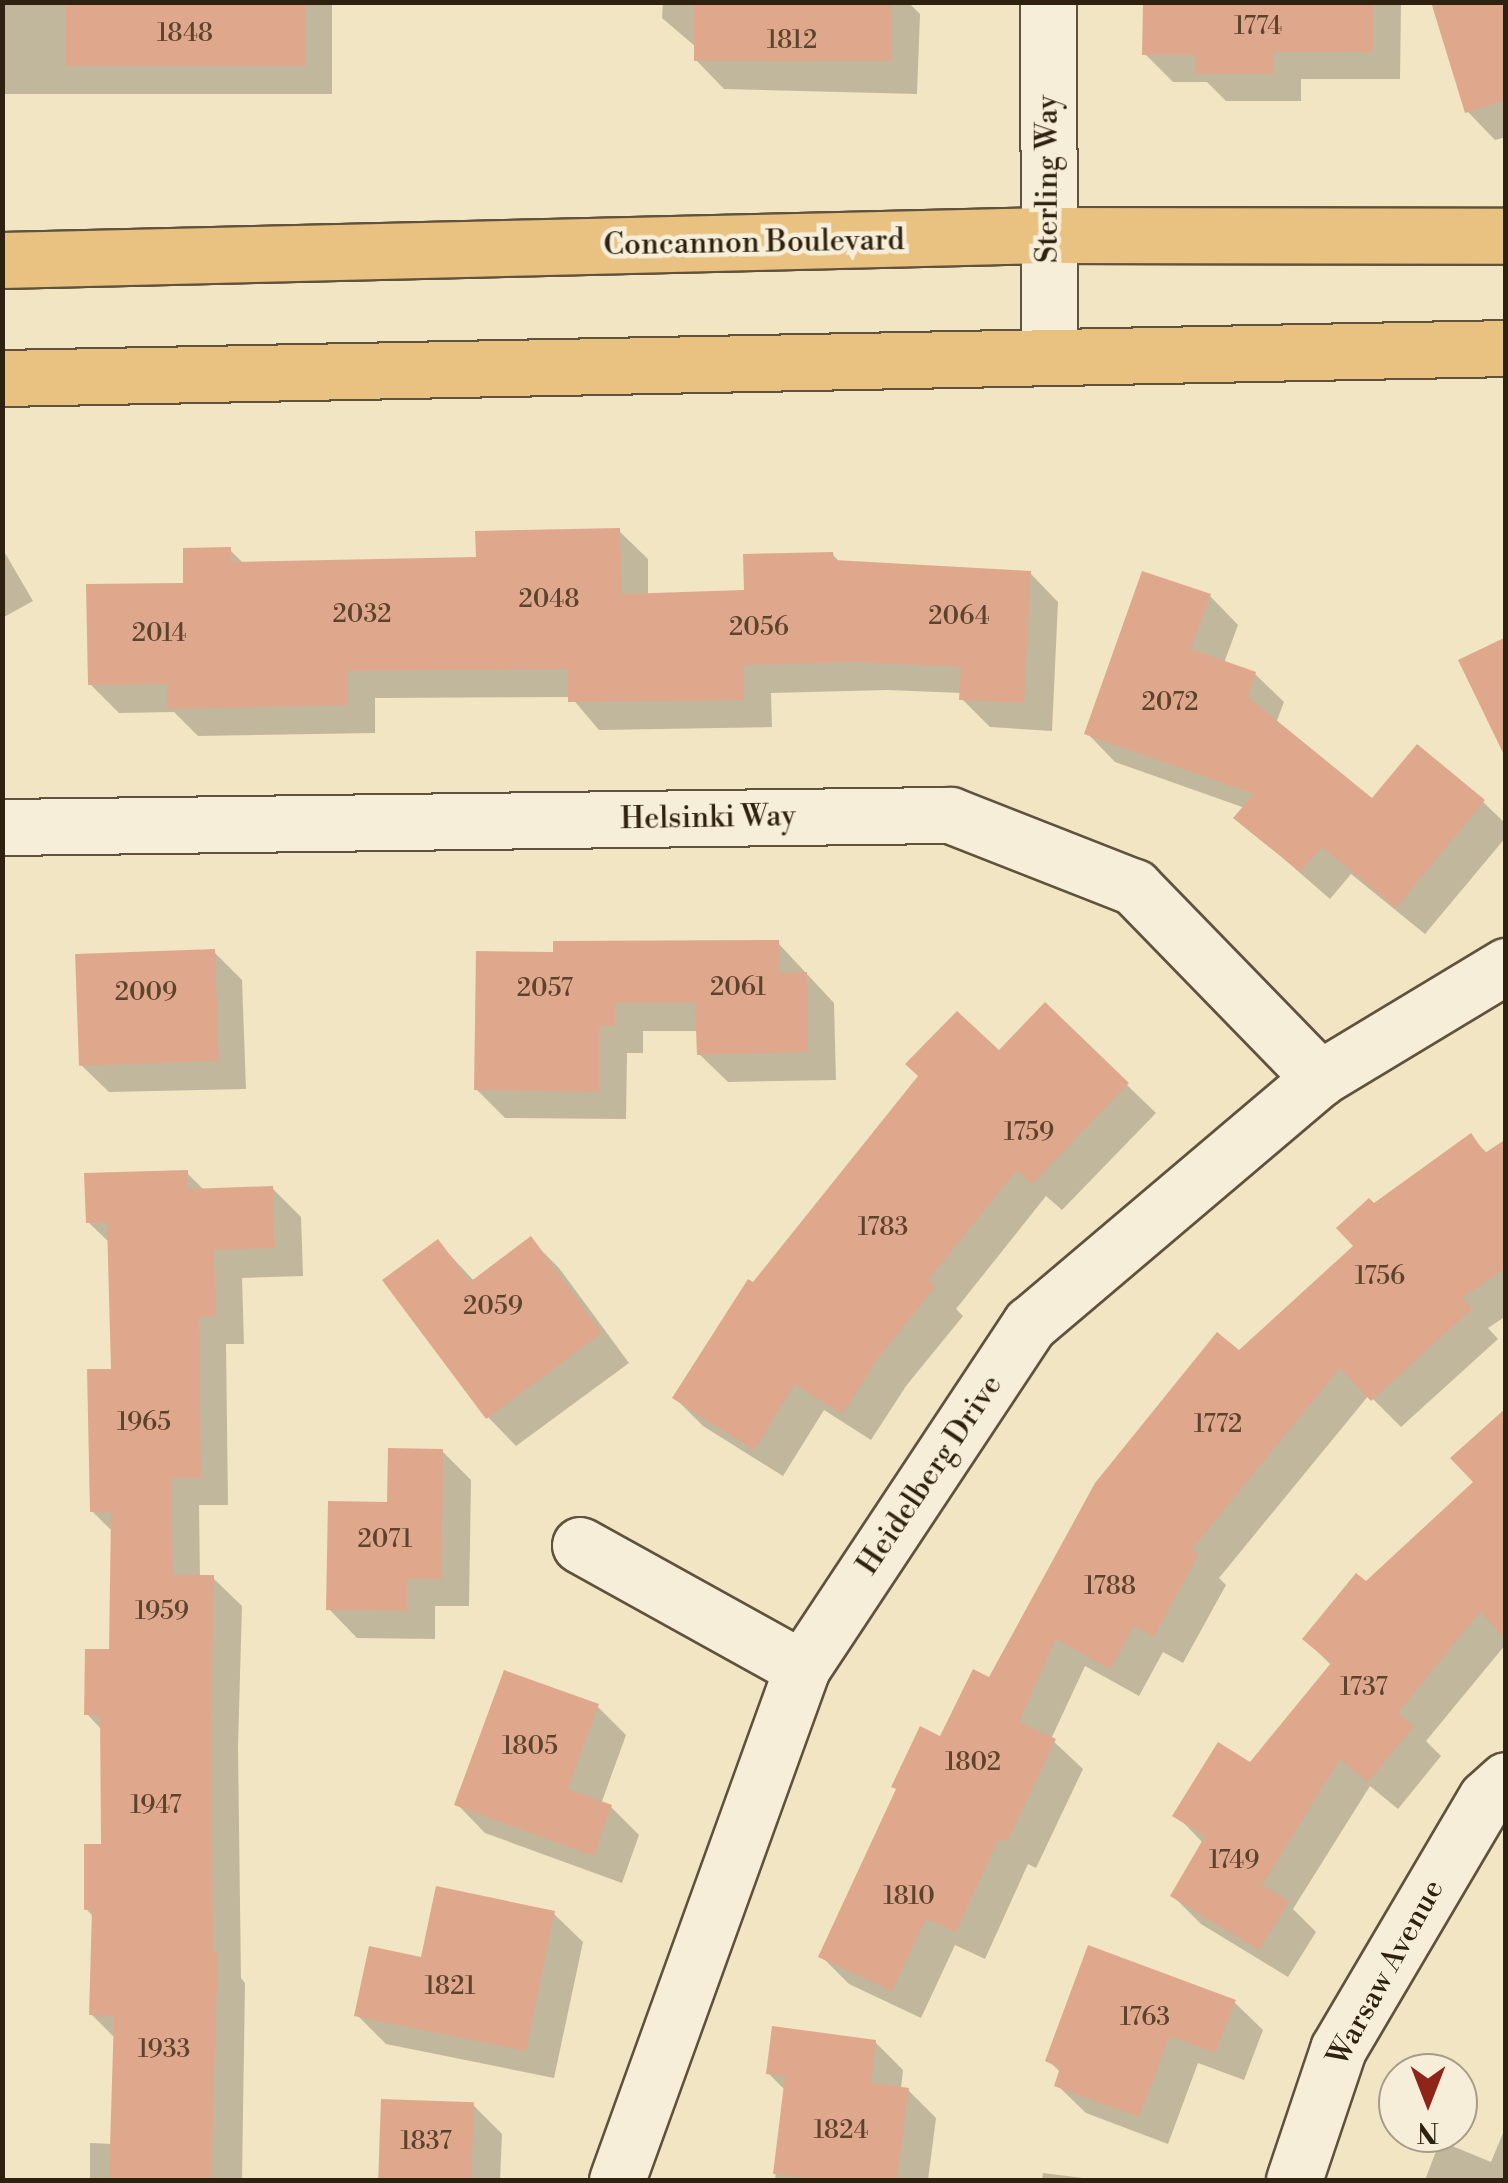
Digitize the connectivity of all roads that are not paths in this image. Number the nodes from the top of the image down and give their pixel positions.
1 (1048, 2) edge
2 (1049, 236) junction
3 (1506, 236) edge
4 (2, 260) edge
5 (1506, 348) edge
6 (1049, 356) junction
7 (2, 378) edge
8 (2, 827) edge
9 (1506, 966) edge
10 (1320, 1078) junction
11 (580, 1546) dead end
12 (802, 1668) junction
13 (1506, 1780) edge
14 (617, 2180) edge
15 (1294, 2180) edge

1 - 2 street, Sterling Way
2 - 3 main road, Concannon Boulevard
2 - 4 main road, Concannon Boulevard
2 - 6 street, Sterling Way
5 - 6 main road
6 - 7 main road
8 - 10 street, Helsinki Way
9 - 10 street, Heidelberg Drive
10 - 12 street, Heidelberg Drive
11 - 12 street
12 - 14 street, Heidelberg Drive
13 - 15 street, Warsaw Avenue

